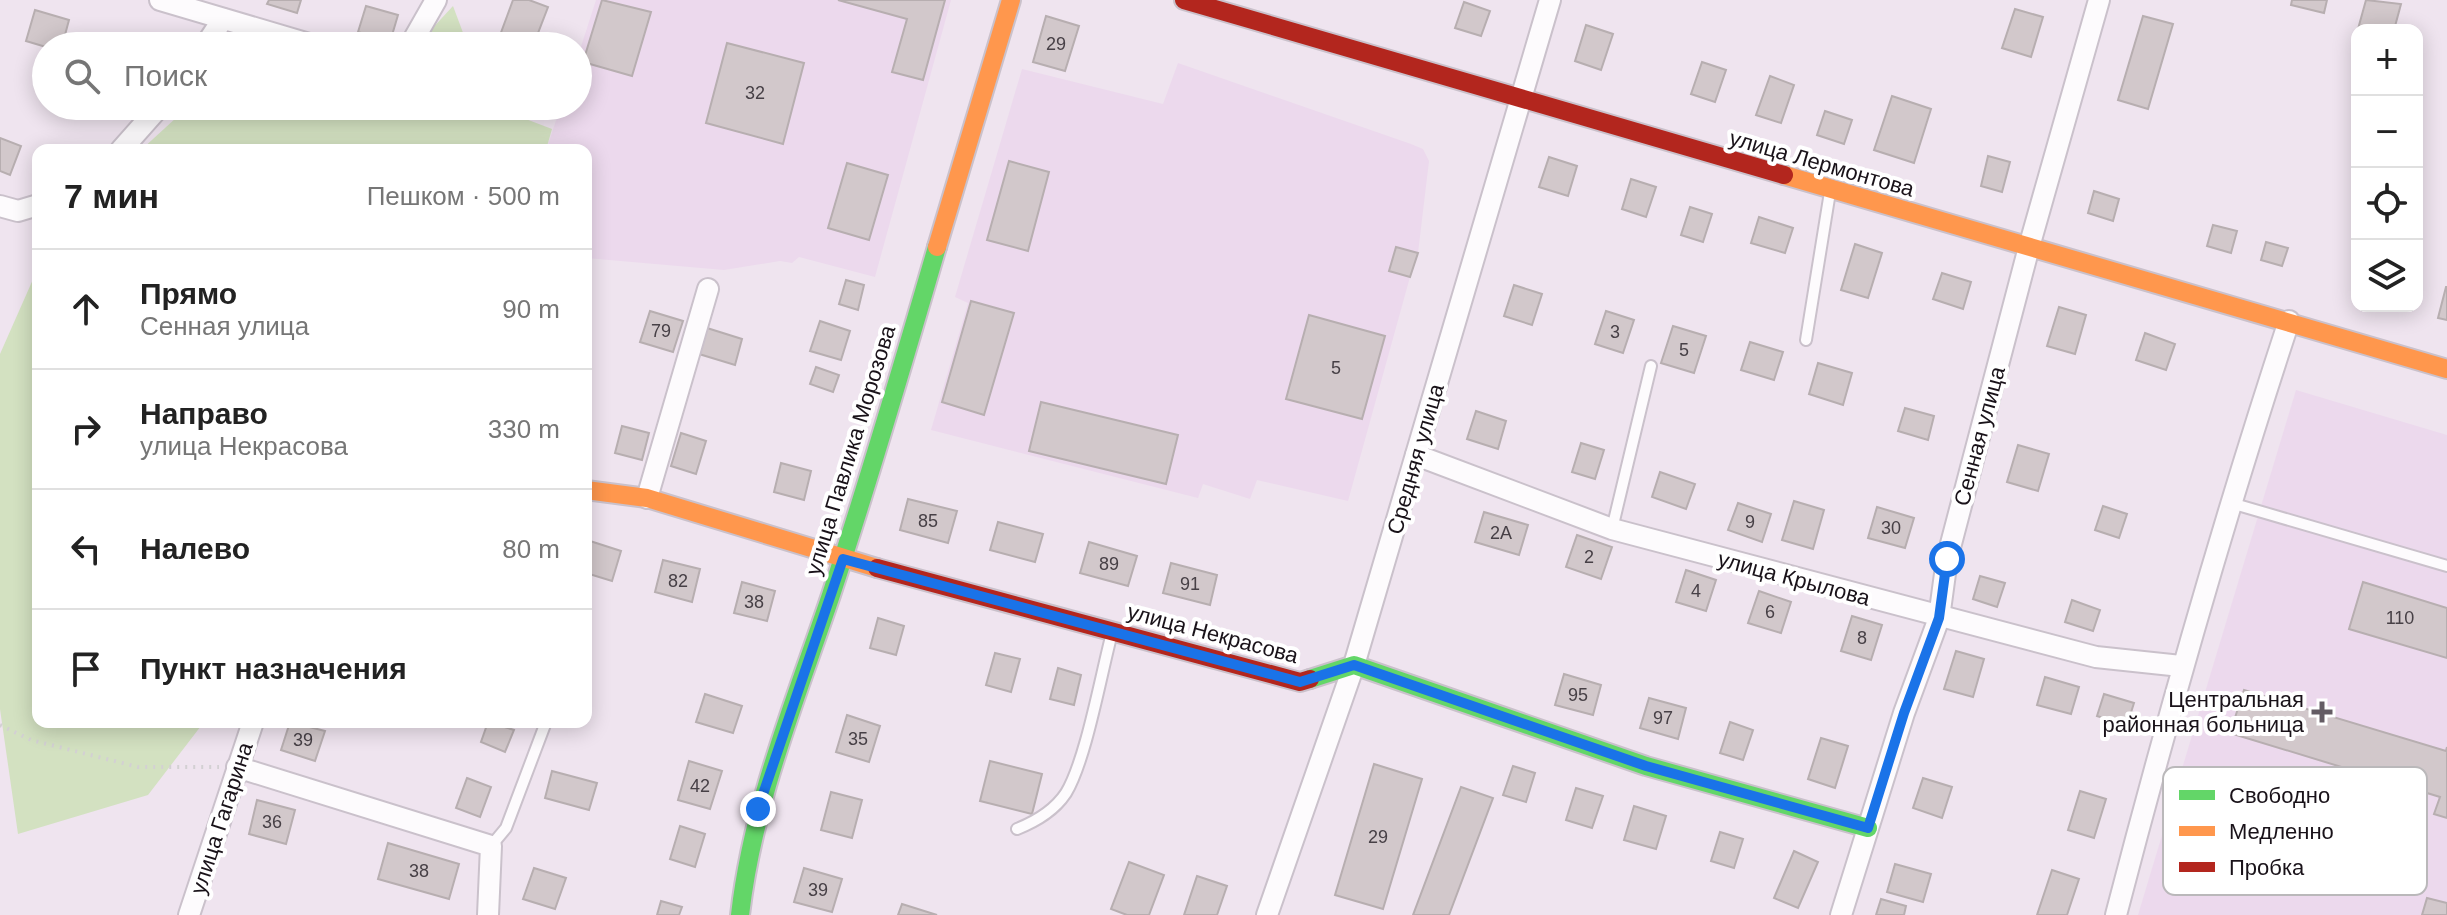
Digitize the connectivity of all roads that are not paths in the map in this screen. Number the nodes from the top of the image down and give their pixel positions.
1 (160, 0) edge
2 (436, 0) edge
3 (1011, 0) edge
4 (1184, 0) edge
5 (1550, 0) edge
6 (2099, 0) edge
7 (223, 19) junction
8 (214, 32) edge
9 (268, 32) edge
10 (418, 32) edge
11 (1521, 97) junction
12 (148, 120) edge
13 (126, 144) edge
14 (1830, 192) junction
15 (2029, 247) junction
16 (708, 289) dead end
17 (2289, 321) junction
18 (1806, 340) dead end
19 (1651, 366) dead end
20 (2447, 369) edge
21 (1416, 455) junction
22 (592, 491) edge
23 (647, 498) junction
24 (2229, 503) junction
25 (1612, 529) junction
26 (843, 559) junction
27 (2447, 566) edge
28 (1939, 618) junction
29 (1112, 631) junction
30 (1354, 665) junction
31 (2181, 666) junction
32 (251, 728) edge
33 (544, 728) edge
34 (237, 767) junction
35 (1868, 828) junction
36 (1017, 829) dead end
37 (491, 846) junction
38 (189, 915) edge
39 (488, 915) edge
40 (740, 915) edge
41 (1267, 915) edge
42 (1841, 915) edge
43 (2116, 915) edge

1 - 7 street
2 - 10 street
3 - 26 street, улица Павлика Морозова
4 - 11 street, улица Лермонтова
5 - 11 street, Средняя улица
6 - 15 street, Сенная улица
7 - 8 street
7 - 9 street
11 - 14 street, улица Лермонтова
11 - 21 street, Средняя улица
12 - 13 street
14 - 15 street, улица Лермонтова
14 - 18 lane
15 - 17 street, улица Лермонтова
15 - 28 street, Сенная улица
16 - 23 street
17 - 20 street, улица Лермонтова
17 - 24 street
19 - 25 lane
21 - 25 street, улица Крылова
21 - 30 street, Средняя улица
22 - 23 street, улица Некрасова
23 - 26 street, улица Некрасова
24 - 27 lane
24 - 31 street
25 - 28 street, улица Крылова
26 - 29 street, улица Некрасова
26 - 40 street, улица Павлика Морозова
28 - 31 street, улица Крылова
28 - 35 street, Сенная улица
29 - 30 street, улица Некрасова
29 - 36 lane
30 - 35 street
30 - 41 street, Средняя улица
31 - 43 street
32 - 34 street, улица Гагарина
33 - 37 lane
34 - 37 street
34 - 38 street, улица Гагарина
35 - 42 street, Сенная улица
37 - 39 street

